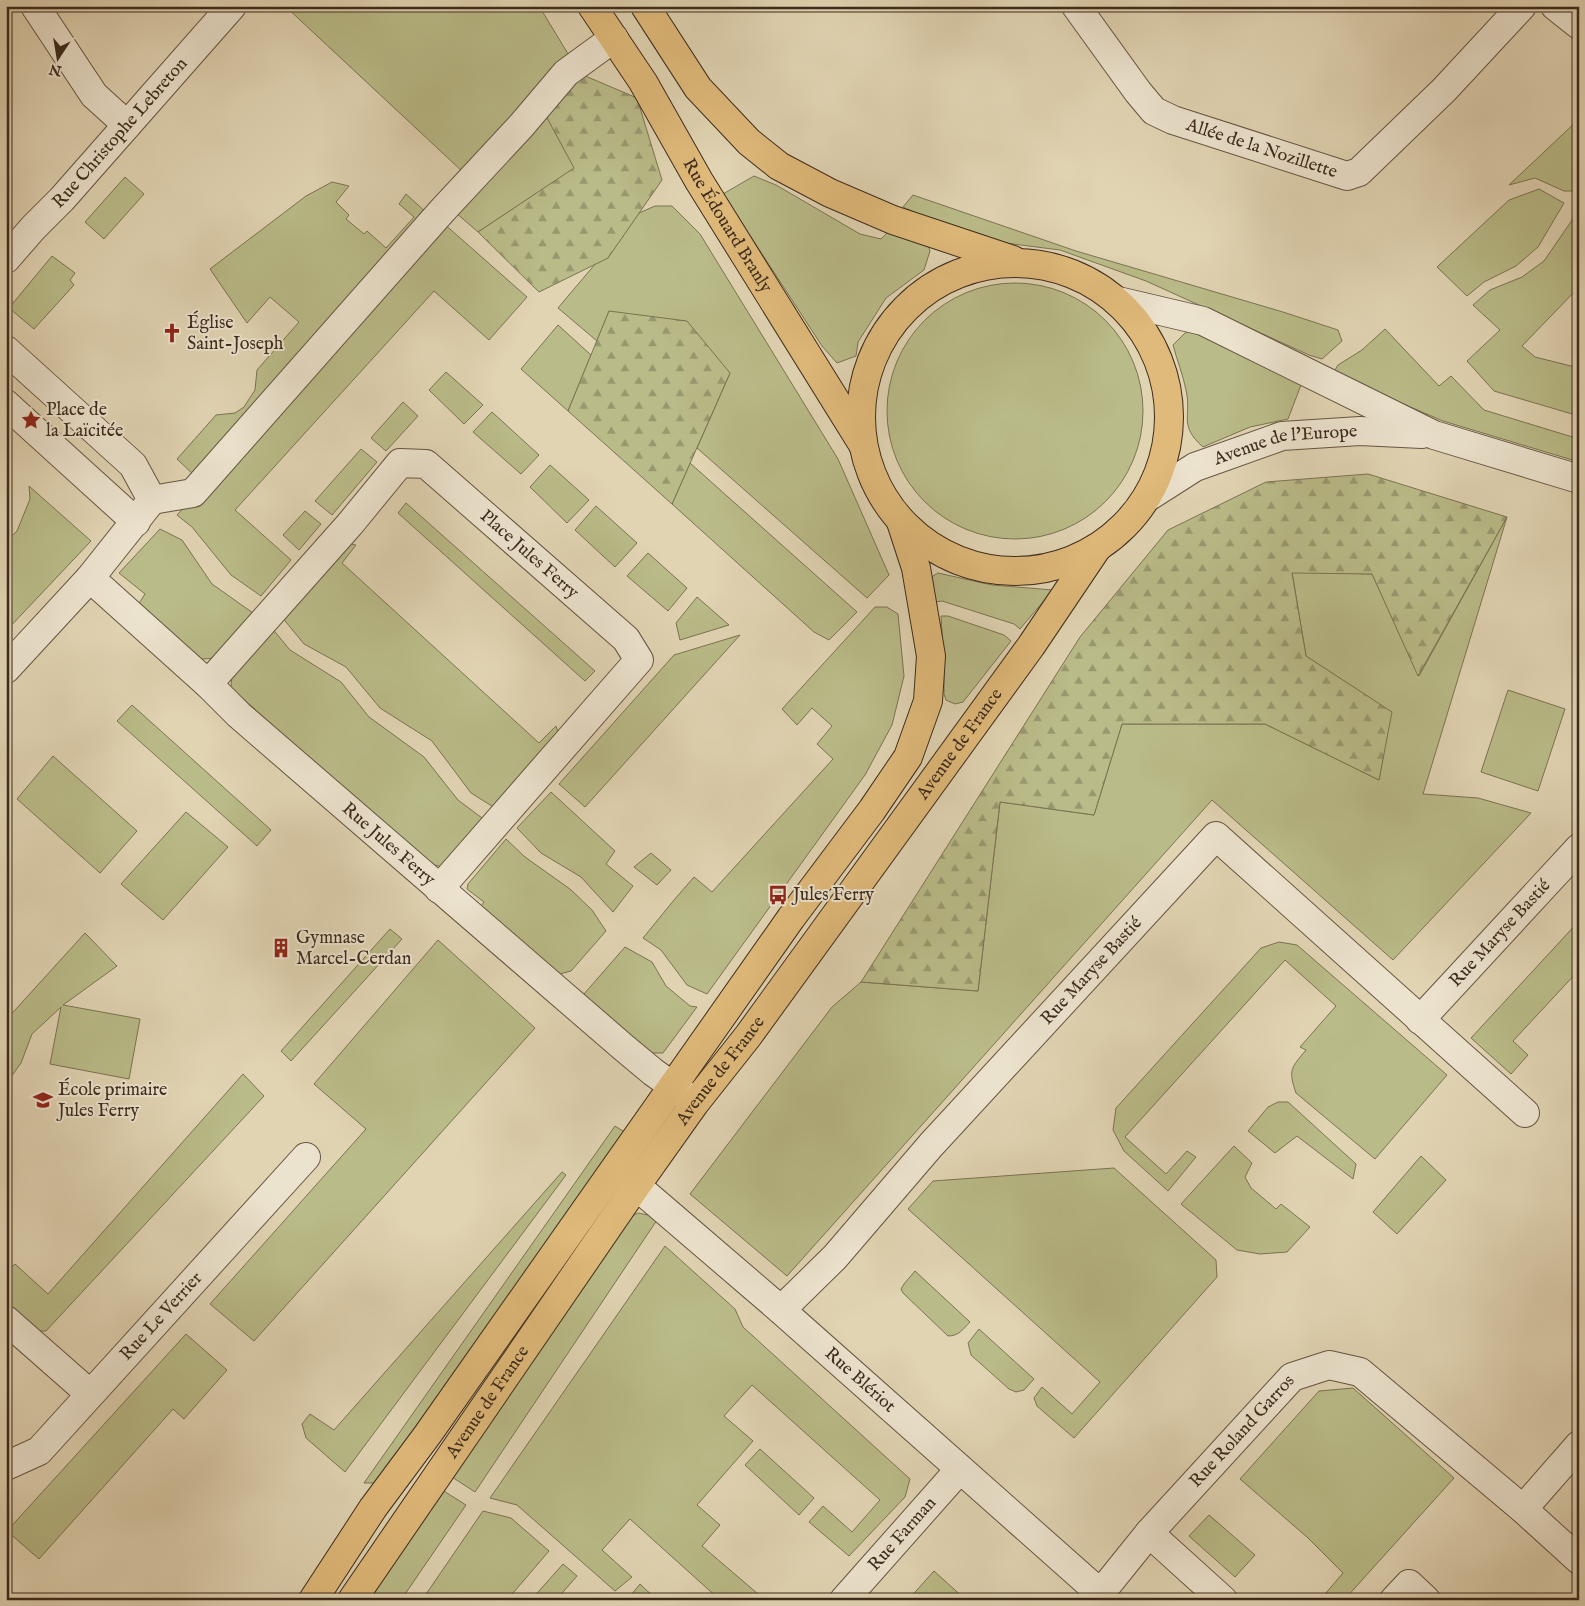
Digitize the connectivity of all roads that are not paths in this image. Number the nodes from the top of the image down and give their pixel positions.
1 (35, 6) edge
2 (232, 6) edge
3 (592, 6) edge
4 (645, 6) edge
5 (1076, 6) edge
6 (1522, 6) edge
7 (1555, 6) edge
8 (1579, 25) edge
9 (614, 38) junction
10 (127, 125) junction
11 (6, 259) edge
12 (1016, 262) junction
13 (1118, 301) junction
14 (6, 350) edge
15 (6, 404) edge
16 (1434, 435) junction
17 (862, 443) junction
18 (1579, 479) edge
19 (1148, 497) junction
20 (152, 500) junction
21 (136, 522) junction
22 (901, 522) junction
23 (1097, 548) junction
24 (90, 578) junction
25 (6, 669) edge
26 (208, 684) junction
27 (1579, 848) edge
28 (439, 889) junction
29 (1420, 1020) junction
30 (673, 1087) junction
31 (695, 1102) junction
32 (1525, 1113) dead end
33 (306, 1157) dead end
34 (626, 1177) junction
35 (782, 1310) junction
36 (6, 1320) edge
37 (89, 1393) junction
38 (1579, 1445) edge
39 (6, 1466) edge
40 (960, 1469) junction
41 (1523, 1509) junction
42 (1149, 1533) junction
43 (1579, 1560) edge
44 (1098, 1597) edge
45 (313, 1600) edge
46 (352, 1600) edge
47 (844, 1600) edge
48 (1222, 1600) edge
49 (1394, 1600) edge
50 (1426, 1600) edge

1 - 10 street
2 - 10 street, Rue Christophe Lebreton
3 - 9 main road, Rue Édouard Branly
4 - 12 main road
5 - 6 street, Allée de la Nozillette
7 - 8 street
9 - 17 main road, Rue Édouard Branly
9 - 20 street
10 - 11 street, Rue Christophe Lebreton
12 - 13 main road
12 - 17 main road
13 - 16 street, Avenue de l'Europe
13 - 19 main road
14 - 20 street
15 - 21 street
16 - 18 street, Avenue de l'Europe
16 - 19 street, Avenue de l'Europe
17 - 22 main road
19 - 23 main road
20 - 21 street
21 - 24 street
22 - 23 main road
22 - 30 main road, Avenue de France
23 - 31 main road, Avenue de France
24 - 25 street
24 - 26 street, Rue Jules Ferry
26 - 28 street, Rue Jules Ferry
26 - 28 street, Place Jules Ferry
27 - 29 street, Rue Maryse Bastié
28 - 30 street, Rue Jules Ferry
29 - 32 street, Rue Maryse Bastié
29 - 35 street, Rue Maryse Bastié
30 - 31 street, Rue Jules Ferry
30 - 34 main road, Avenue de France
31 - 34 main road, Avenue de France
33 - 37 street, Rue Le Verrier
34 - 35 street, Rue Blériot
34 - 45 main road, Avenue de France
34 - 46 main road, Avenue de France
35 - 40 street, Rue Blériot
36 - 37 street
37 - 39 street, Rue Le Verrier
38 - 41 street
40 - 44 street, Rue Blériot
40 - 47 street, Rue Farman
41 - 42 street, Rue Roland Garros
41 - 43 street, Rue Roland Garros
42 - 44 street, Rue Roland Garros
42 - 48 street
49 - 50 street

